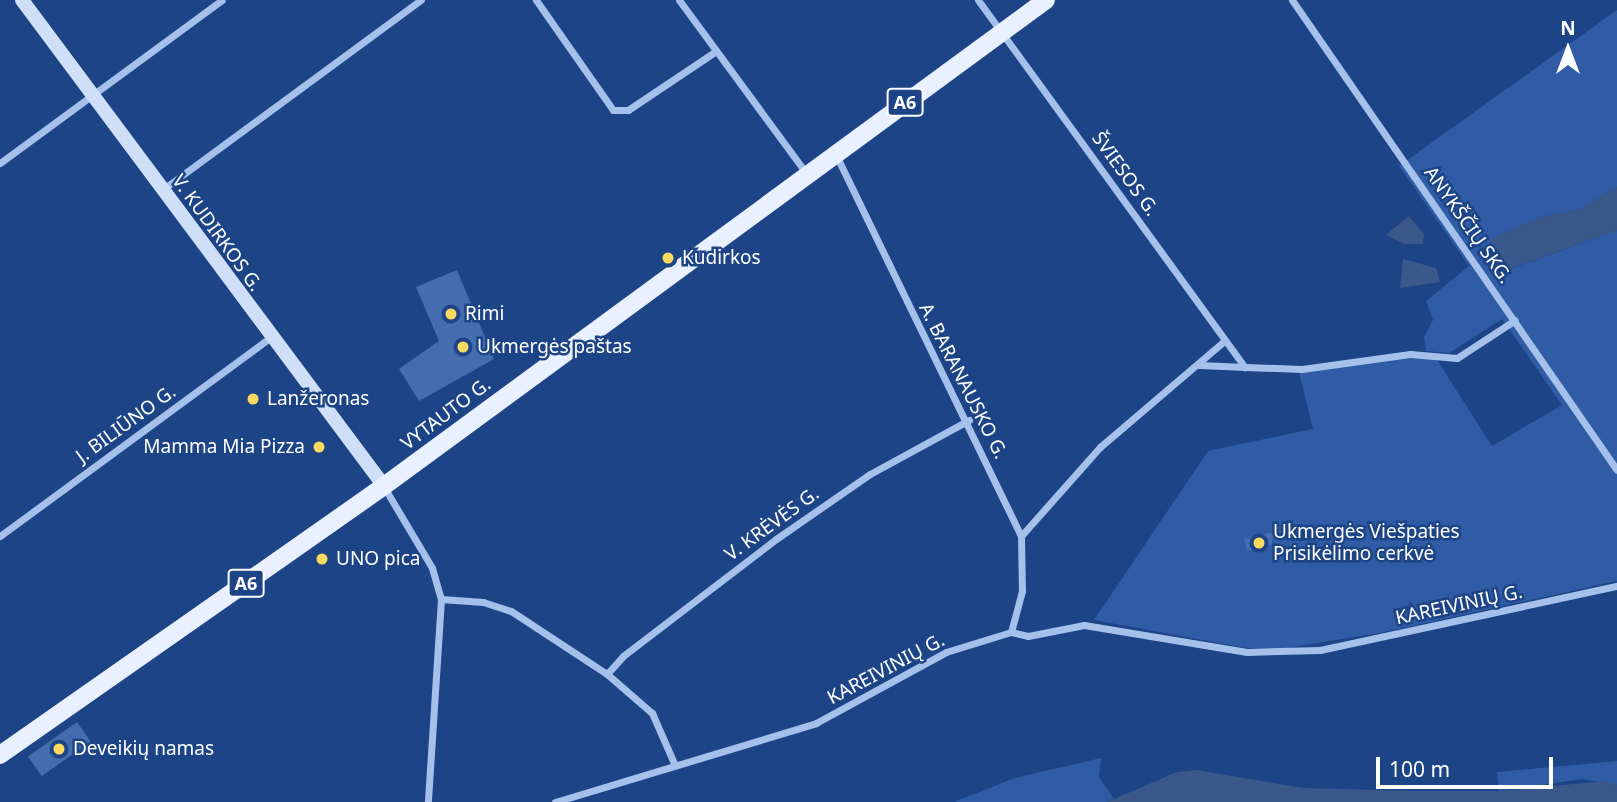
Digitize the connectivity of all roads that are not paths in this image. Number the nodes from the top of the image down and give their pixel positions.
1 (22, 0) edge
2 (222, 0) edge
3 (421, 0) edge
4 (536, 0) edge
5 (679, 0) edge
6 (978, 0) edge
7 (1046, 0) edge
8 (1292, 0) edge
9 (1002, 33) junction
10 (716, 51) junction
11 (93, 95) junction
12 (835, 153) junction
13 (0, 163) edge
14 (807, 174) junction
15 (162, 190) junction
16 (1515, 320) junction
17 (270, 338) junction
18 (1223, 342) junction
19 (1199, 365) junction
20 (1245, 367) junction
21 (969, 420) junction
22 (1617, 470) edge
23 (384, 486) junction
24 (0, 536) edge
25 (1021, 536) junction
26 (1617, 586) edge
27 (441, 600) junction
28 (1011, 632) junction
29 (607, 674) junction
30 (0, 755) edge
31 (674, 763) junction
32 (428, 802) edge
33 (555, 802) edge

1 - 11 street, V. KUDIRKOS G.
2 - 11 street
3 - 15 street
4 - 10 street
5 - 10 street
6 - 9 street, ŠVIESOS G.
7 - 9 main road, VYTAUTO G. / A6
8 - 16 street, ANYKŠČIŲ SKG.
9 - 12 main road, VYTAUTO G. / A6
9 - 18 street, ŠVIESOS G.
10 - 14 street
11 - 13 street
11 - 15 street, V. KUDIRKOS G.
12 - 14 main road, VYTAUTO G. / A6
12 - 21 street, A. BARANAUSKO G.
14 - 23 main road, VYTAUTO G. / A6
15 - 17 street, V. KUDIRKOS G.
16 - 20 street
16 - 22 street, ANYKŠČIŲ SKG.
17 - 23 street, V. KUDIRKOS G.
17 - 24 street, J. BILIŪNO G.
18 - 19 street
18 - 20 street, ŠVIESOS G.
19 - 20 street
19 - 25 street
21 - 25 street, A. BARANAUSKO G.
21 - 29 street, V. KRĖVĖS G.
23 - 27 street
23 - 30 main road, VYTAUTO G. / A6
25 - 28 street, A. BARANAUSKO G.
26 - 28 street, KAREIVINIŲ G.
27 - 29 street
27 - 32 street
28 - 31 street, KAREIVINIŲ G.
29 - 31 street
31 - 33 street, KAREIVINIŲ G.

